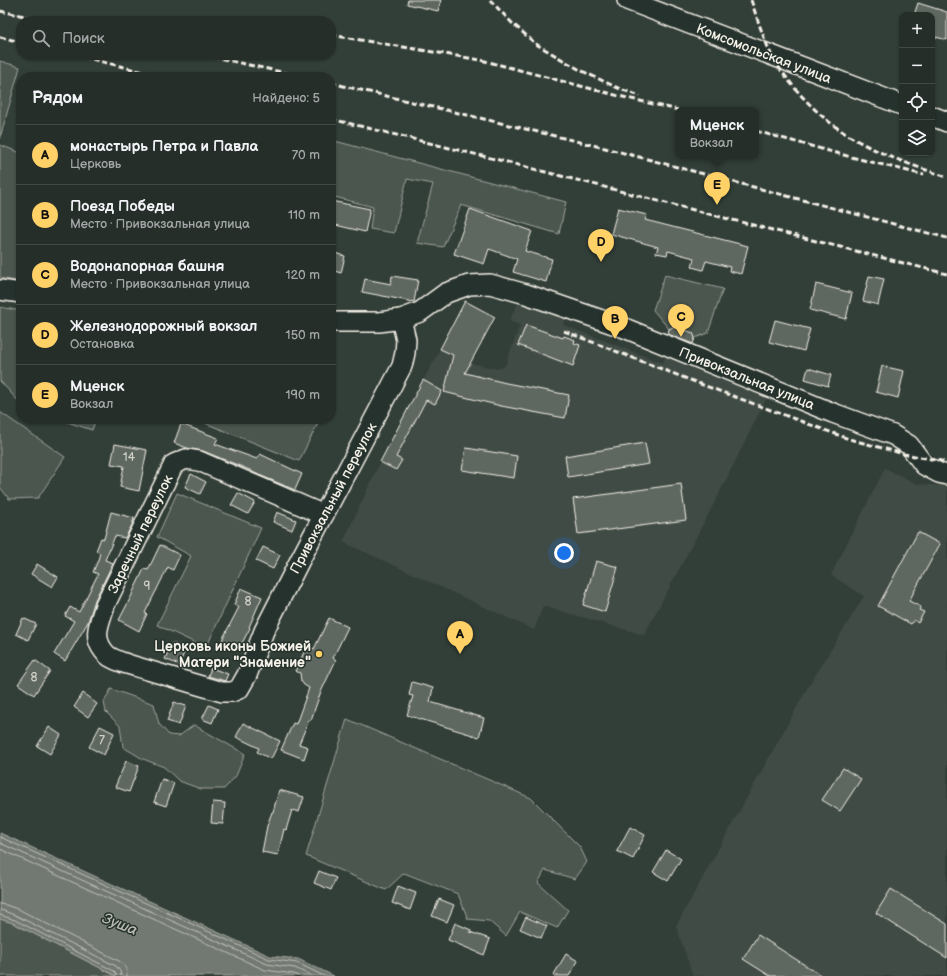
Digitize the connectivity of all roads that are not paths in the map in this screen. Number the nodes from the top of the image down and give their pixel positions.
1 (627, 0) edge
2 (899, 104) edge
3 (935, 117) edge
4 (947, 122) edge
5 (0, 290) edge
6 (16, 293) edge
7 (401, 319) junction
8 (336, 322) edge
9 (947, 475) edge
10 (324, 515) junction
11 (99, 644) joint

1 - 2 street, Комсомольская улица
3 - 4 street
5 - 6 street
7 - 8 street
7 - 9 street, Привокзальная улица
7 - 10 street, Привокзальный переулок
10 - 11 street, Привокзальный переулок
10 - 11 street, Заречный переулок

